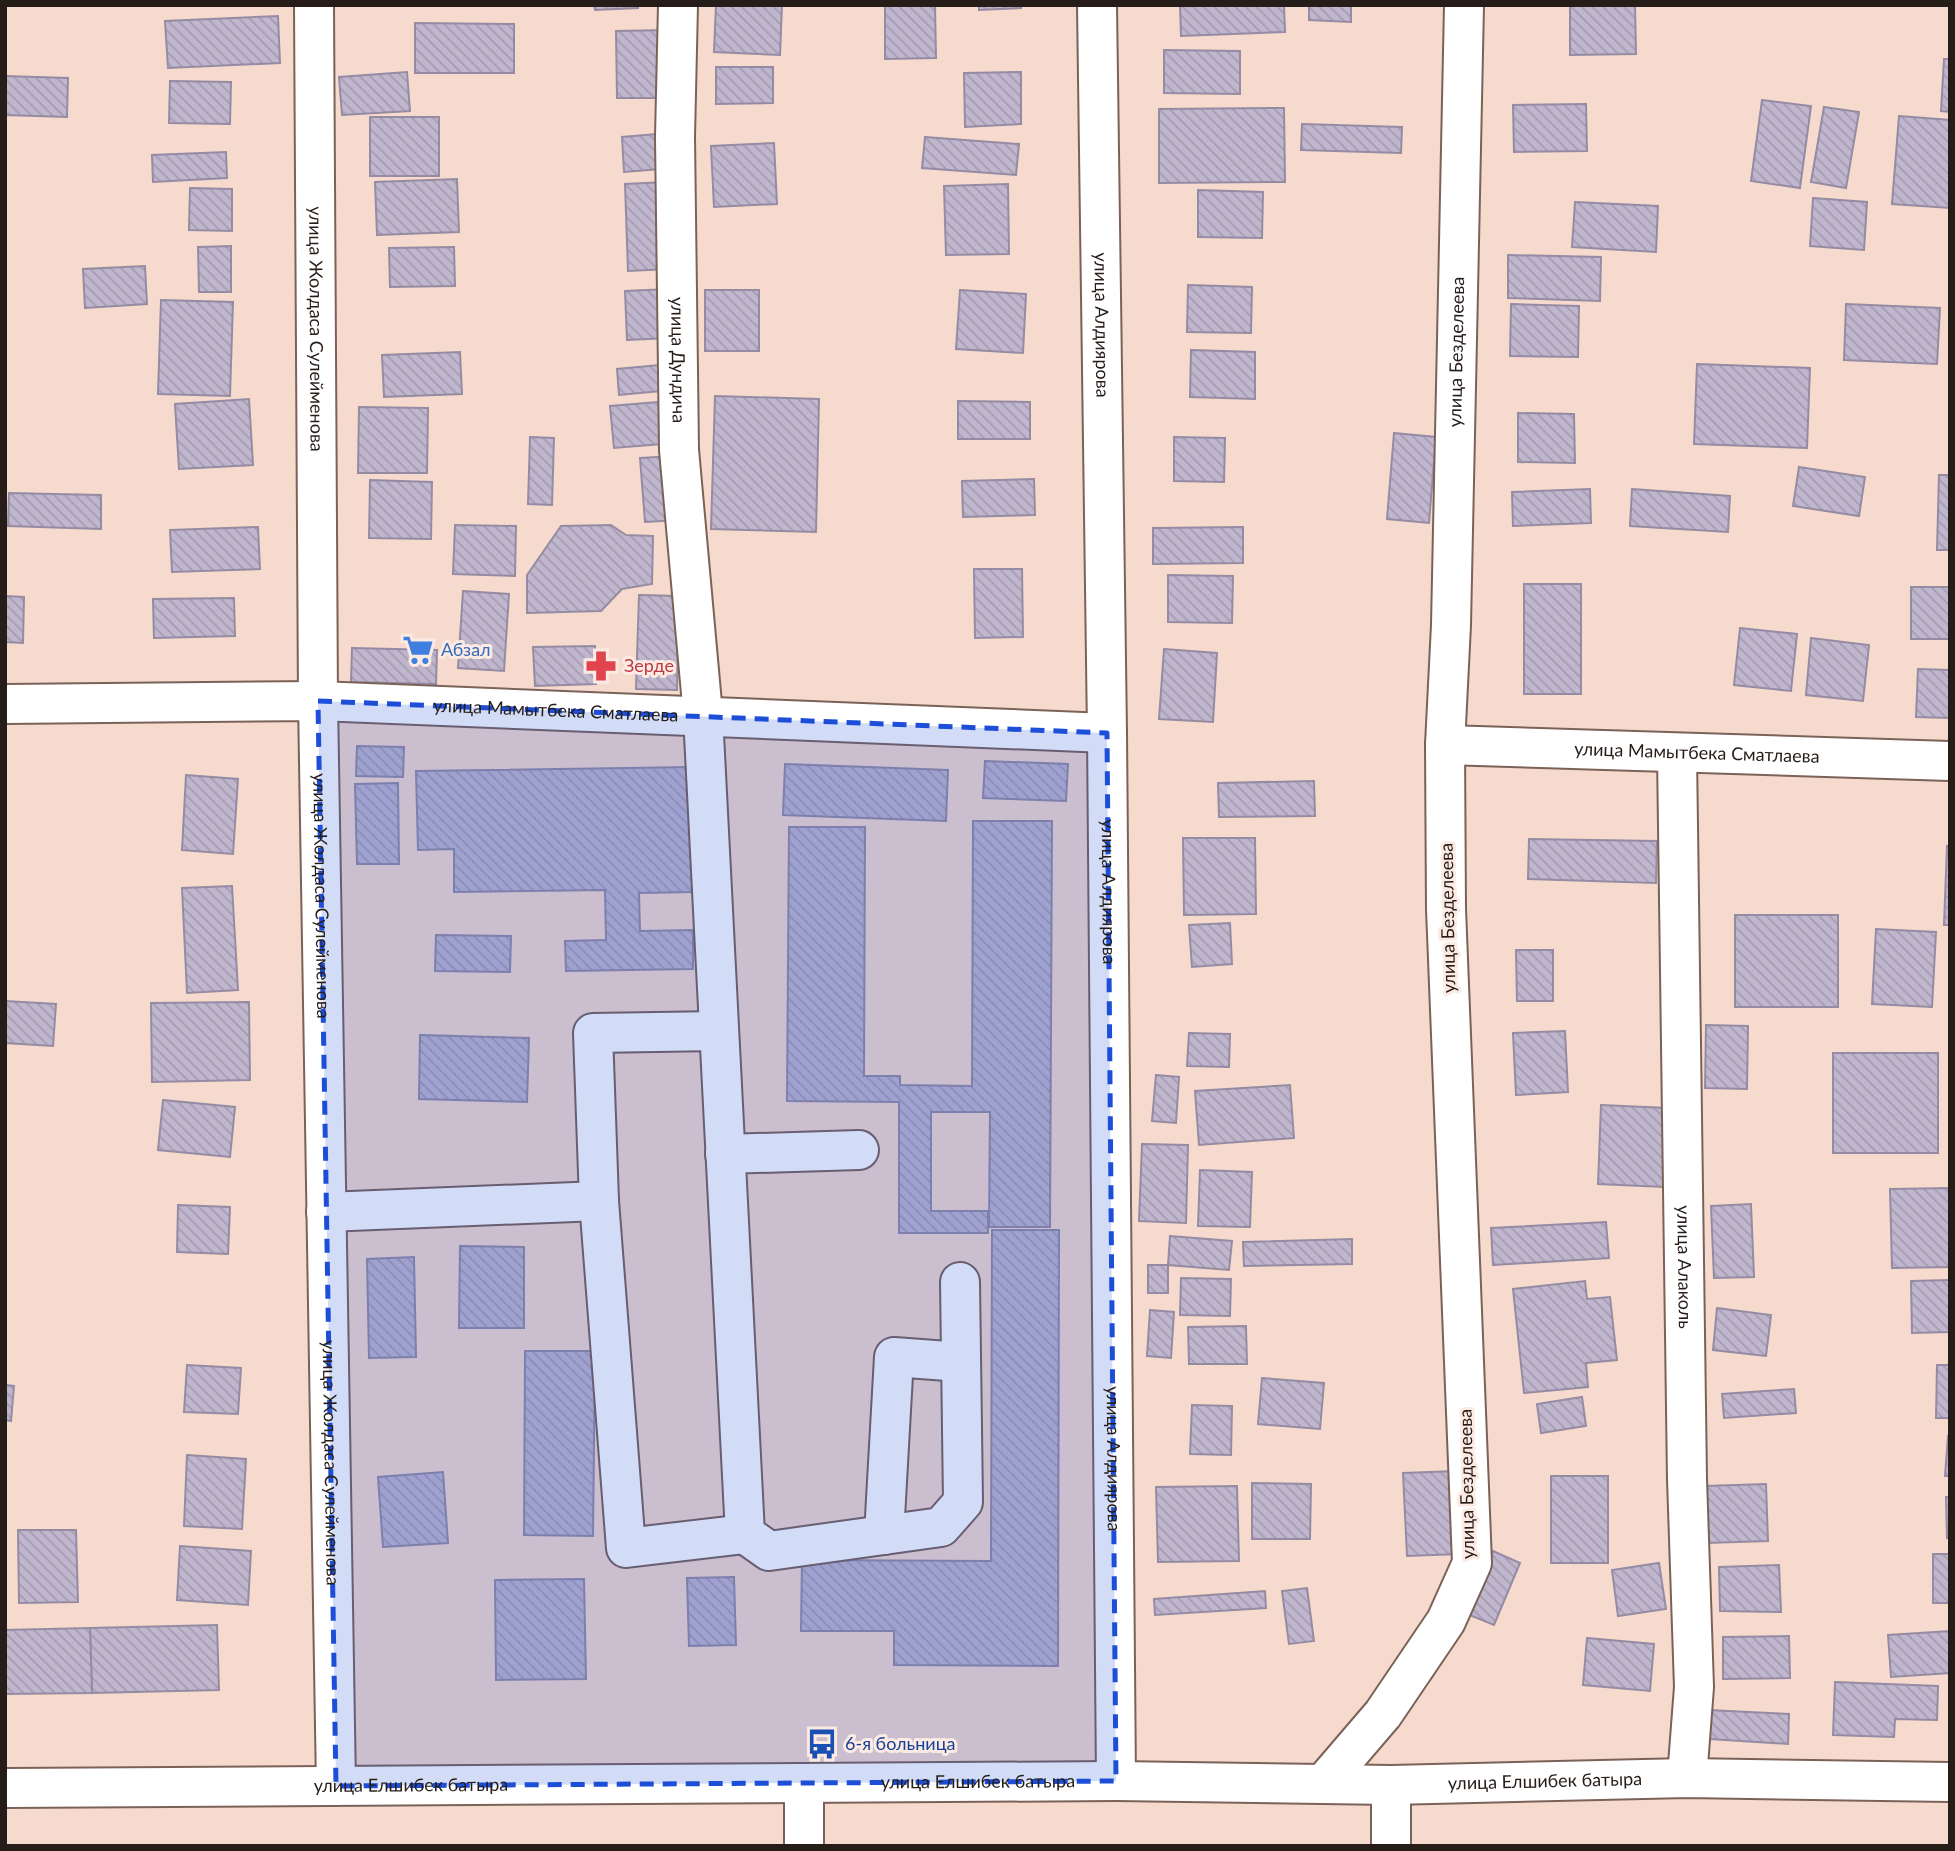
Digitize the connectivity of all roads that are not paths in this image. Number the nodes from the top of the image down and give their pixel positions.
1 (314, 5) edge
2 (678, 5) edge
3 (1097, 5) edge
4 (1464, 5) edge
5 (318, 701) junction
6 (5, 704) edge
7 (703, 715) junction
8 (1107, 733) junction
9 (1445, 745) junction
10 (1677, 754) junction
11 (1950, 761) edge
12 (719, 1031) junction
13 (859, 1150) dead end
14 (725, 1154) junction
15 (599, 1201) junction
16 (326, 1212) junction
17 (960, 1282) dead end
18 (961, 1362) junction
19 (745, 1534) junction
20 (884, 1535) junction
21 (1686, 1778) junction
22 (1116, 1781) junction
23 (1950, 1782) edge
24 (804, 1783) junction
25 (1323, 1784) junction
26 (1391, 1784) junction
27 (336, 1786) junction
28 (5, 1788) edge
29 (804, 1846) edge
30 (1391, 1846) edge

1 - 5 street, улица Жолдаса Сулейменова
2 - 7 street, улица Дундича
3 - 8 street, улица Алдиярова
4 - 9 street, улица Безделеева
5 - 6 street, улица Мамытбека Сматлаева
5 - 7 street, улица Мамытбека Сматлаева
5 - 16 street, улица Жолдаса Сулейменова
7 - 8 street, улица Мамытбека Сматлаева
7 - 12 street, улица Дундича
8 - 22 street, улица Алдиярова
9 - 10 street, улица Мамытбека Сматлаева
9 - 25 street, улица Безделеева
10 - 11 street, улица Мамытбека Сматлаева
10 - 21 street, улица Алаколь
12 - 14 street, улица Дундича
12 - 15 street
13 - 14 street
14 - 19 street, улица Дундича
15 - 16 street
15 - 19 street
16 - 27 street, улица Жолдаса Сулейменова
17 - 18 street
18 - 20 street
18 - 20 street
19 - 20 street
21 - 23 street, улица Елшибек батыра
21 - 26 street, улица Елшибек батыра
22 - 24 street, улица Елшибек батыра
22 - 25 street, улица Елшибек батыра
24 - 27 street, улица Елшибек батыра
24 - 29 street
25 - 26 street, улица Елшибек батыра
26 - 30 street
27 - 28 street, улица Елшибек батыра

